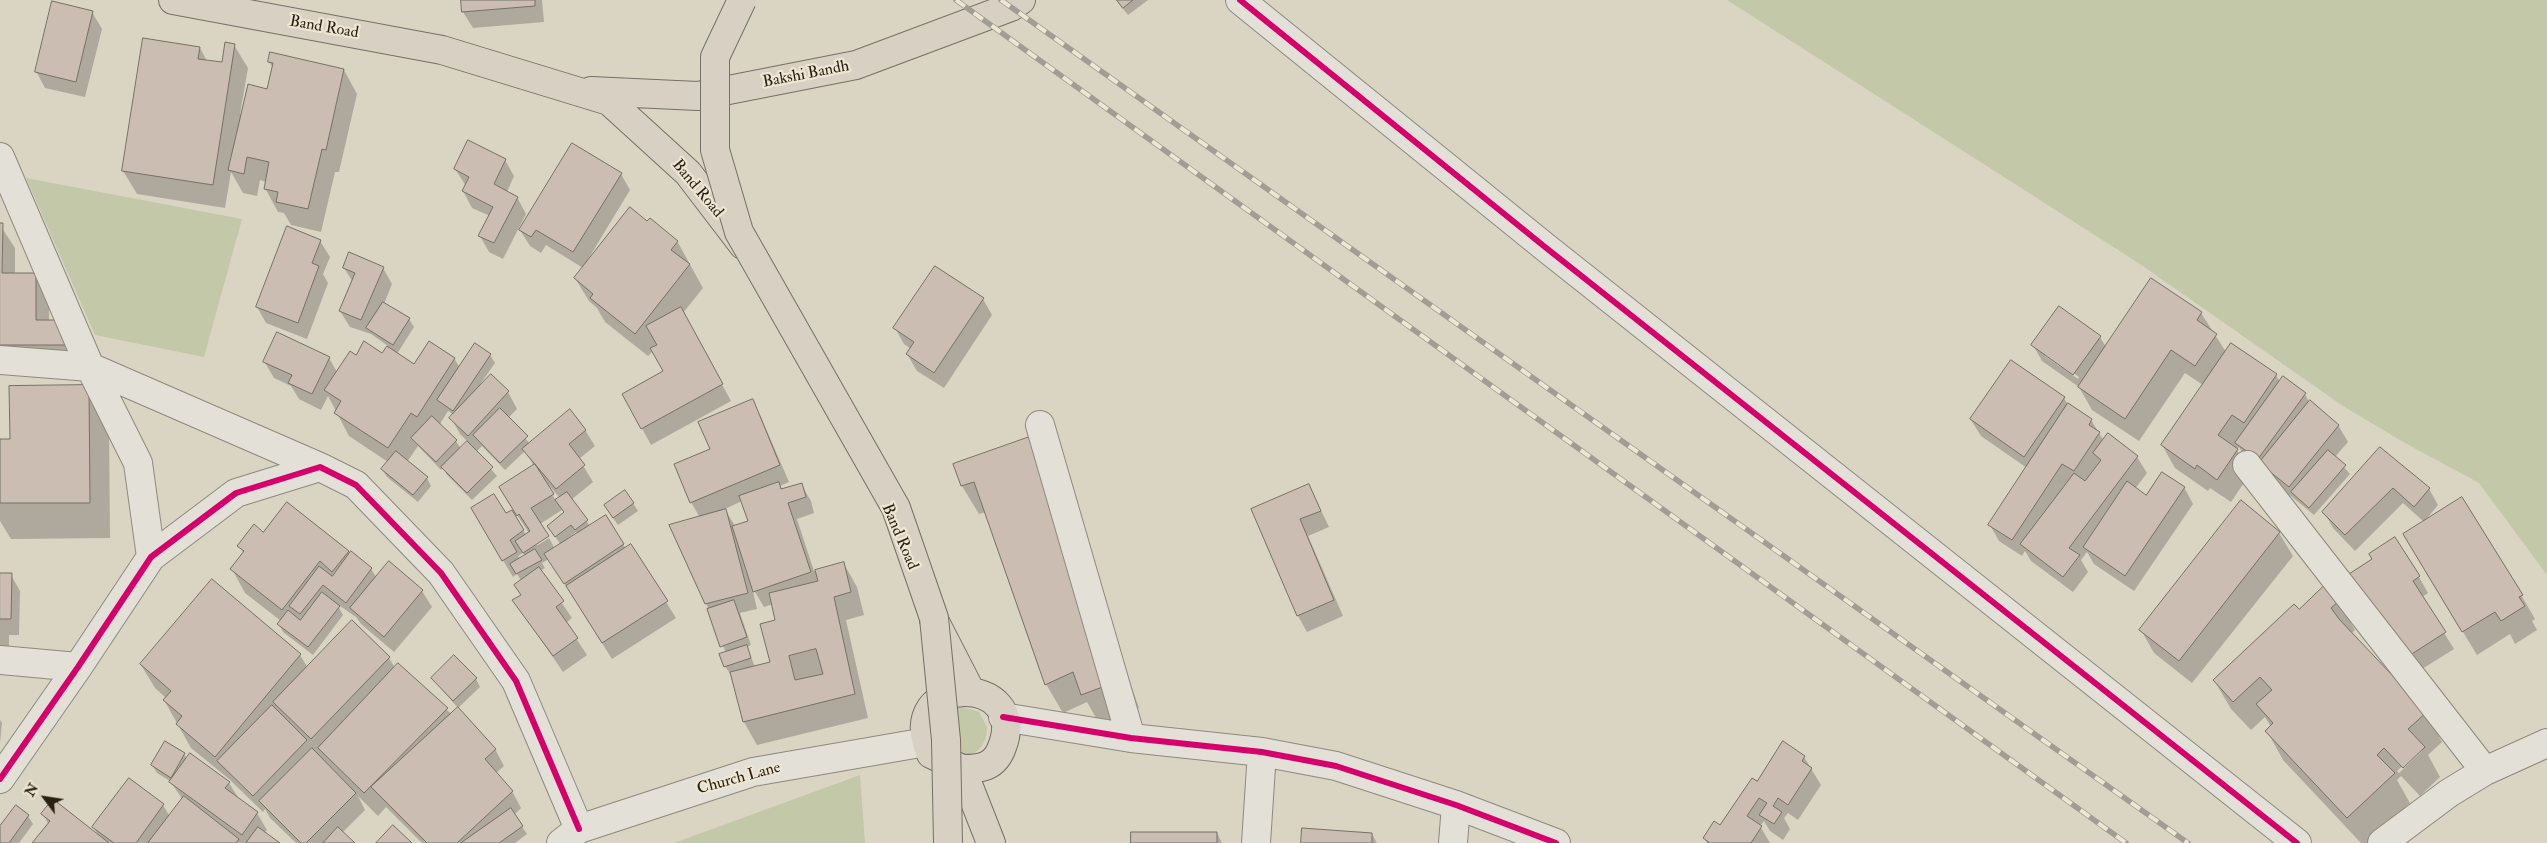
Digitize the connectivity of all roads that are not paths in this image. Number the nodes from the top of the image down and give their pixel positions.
1 (173, 0) edge
2 (742, 0) edge
3 (1021, 0) edge
4 (1240, 0) edge
5 (579, 91) junction
6 (0, 157) edge
7 (0, 360) edge
8 (90, 368) junction
9 (1040, 425) dead end
10 (2247, 465) dead end
11 (320, 467) junction
12 (151, 556) junction
13 (0, 660) edge
14 (78, 667) junction
15 (970, 690) junction
16 (1003, 717) junction
17 (1132, 738) junction
18 (926, 742) junction
19 (2547, 743) edge
20 (1262, 752) junction
21 (962, 769) junction
22 (2485, 771) junction
23 (0, 779) edge
24 (1456, 805) junction
25 (570, 836) edge
26 (942, 843) edge
27 (948, 843) edge
28 (991, 843) edge
29 (1256, 843) edge
30 (1453, 843) edge
31 (1556, 843) edge
32 (2297, 843) edge
33 (2382, 843) edge

1 - 5 main road, Band Road
2 - 27 main road, bridge
3 - 5 main road, Bakshi Bandh
4 - 32 street
5 - 15 main road, Band Road
6 - 8 street
7 - 8 street
8 - 11 street
8 - 12 street
9 - 17 street
10 - 22 street
11 - 12 street
11 - 25 street
12 - 14 street
13 - 14 street
14 - 23 street
15 - 16 main road
15 - 18 main road
16 - 17 street
16 - 21 main road
17 - 20 street
18 - 21 main road
18 - 25 street, Church Lane
19 - 22 street
20 - 24 street
20 - 29 street
21 - 26 main road
21 - 28 main road
22 - 33 street
24 - 30 street
24 - 31 street

